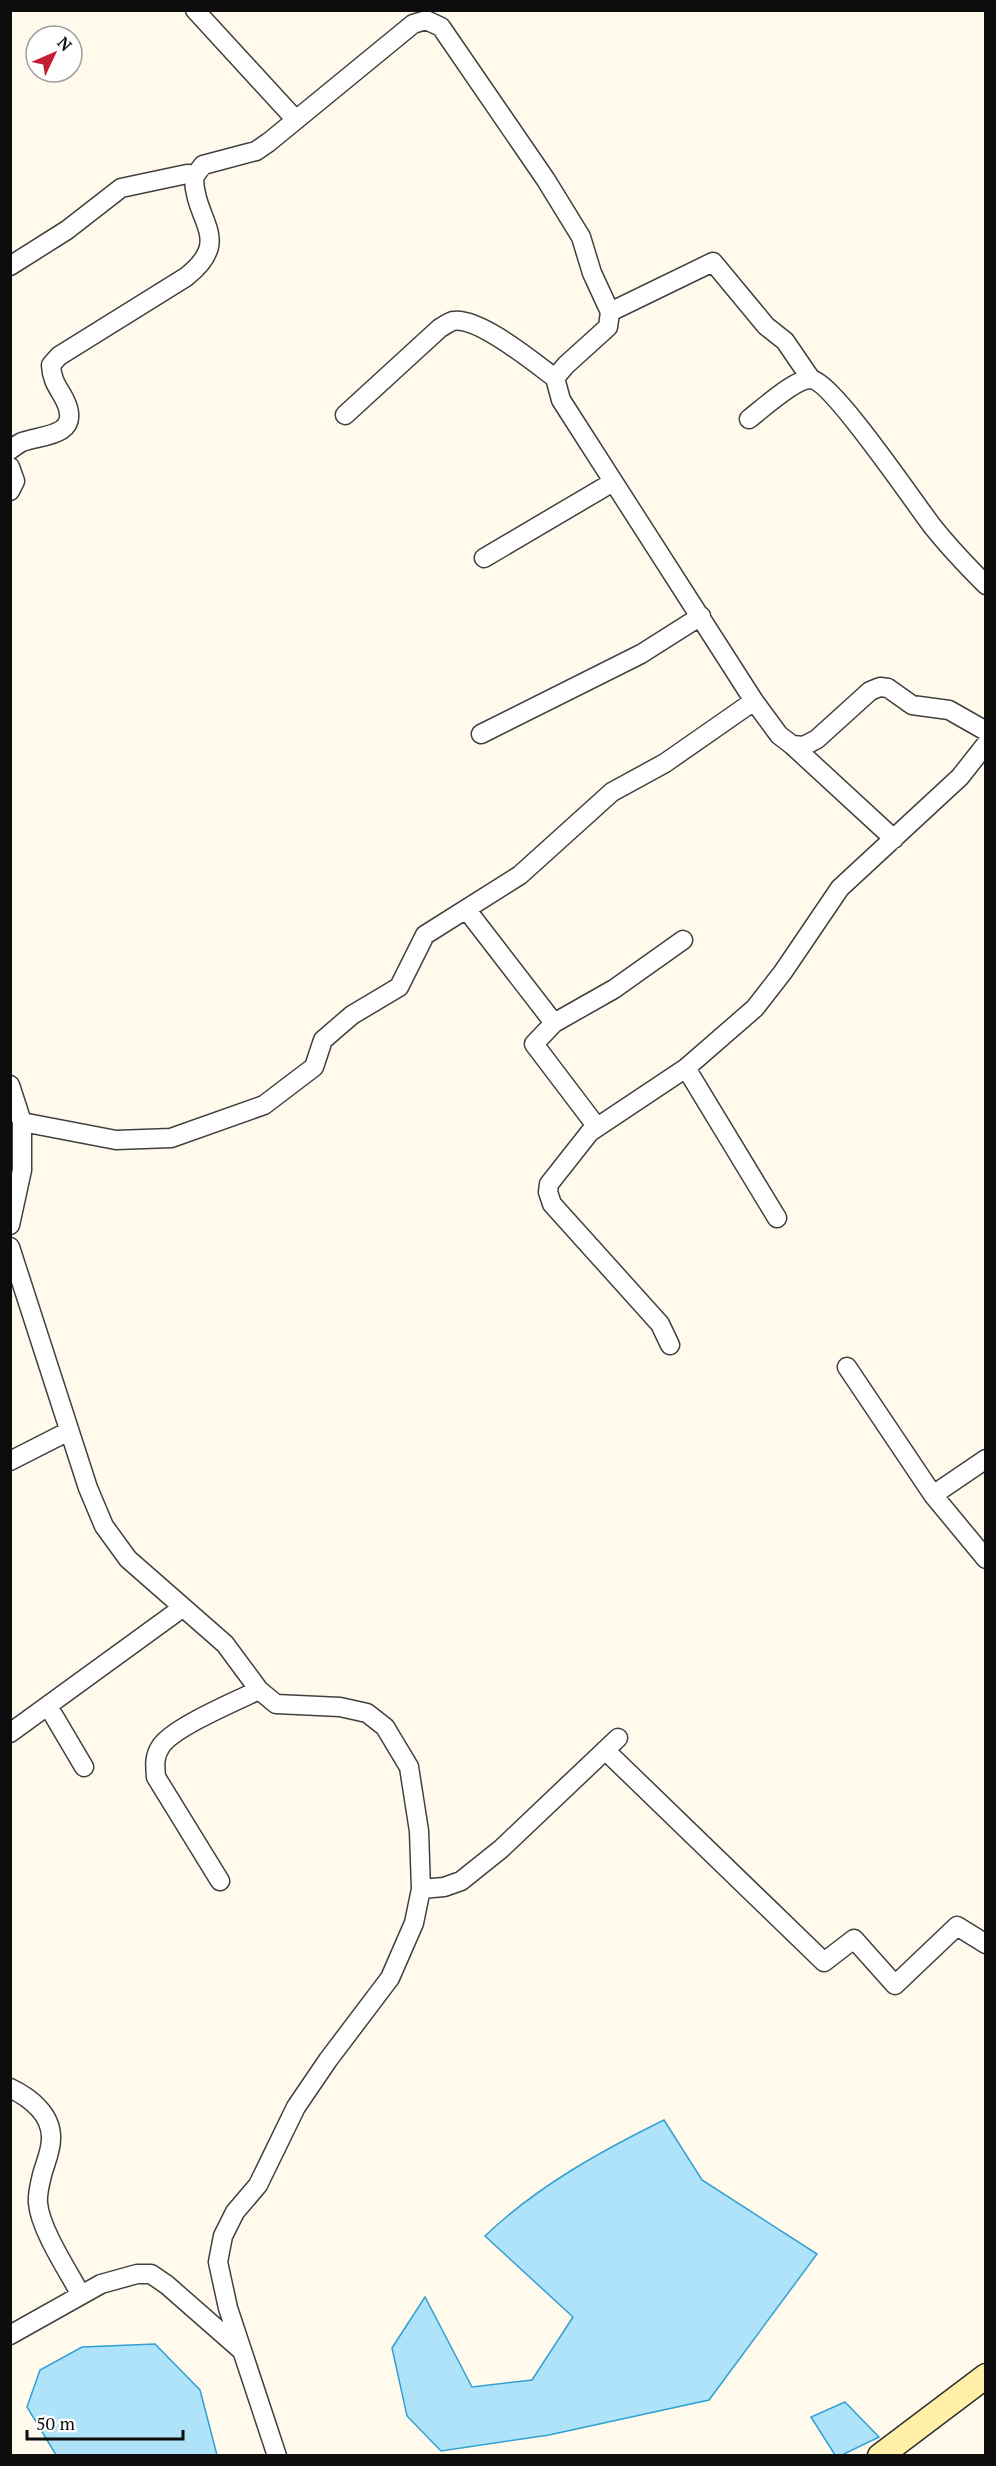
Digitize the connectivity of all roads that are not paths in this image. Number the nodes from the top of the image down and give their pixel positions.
1 (195, 10) edge
2 (423, 16) edge
3 (296, 120) junction
4 (195, 175) junction
5 (10, 266) edge
6 (610, 312) junction
7 (555, 378) junction
8 (811, 379) junction
9 (345, 415) dead end
10 (749, 419) dead end
11 (10, 450) edge
12 (10, 467) edge
13 (613, 482) junction
14 (10, 492) edge
15 (484, 558) dead end
16 (986, 585) edge
17 (701, 616) junction
18 (754, 701) junction
19 (986, 731) edge
20 (481, 734) dead end
21 (792, 744) junction
22 (986, 744) edge
23 (894, 839) junction
24 (466, 909) junction
25 (683, 940) dead end
26 (554, 1023) junction
27 (686, 1068) junction
28 (10, 1085) edge
29 (22, 1122) junction
30 (597, 1127) junction
31 (777, 1218) dead end
32 (10, 1226) edge
33 (10, 1246) edge
34 (670, 1345) dead end
35 (847, 1367) dead end
36 (69, 1431) junction
37 (986, 1459) edge
38 (10, 1461) edge
39 (933, 1496) junction
40 (986, 1559) edge
41 (182, 1608) junction
42 (259, 1690) junction
43 (48, 1706) junction
44 (10, 1733) edge
45 (84, 1767) dead end
46 (220, 1881) dead end
47 (421, 1888) junction
48 (986, 1944) edge
49 (10, 2088) edge
50 (81, 2295) junction
51 (10, 2335) edge
52 (241, 2349) junction
53 (986, 2376) edge
54 (277, 2456) edge
55 (880, 2456) edge

1 - 3 street
2 - 3 street
2 - 6 street
3 - 4 street
4 - 5 street
4 - 11 street
6 - 7 street
6 - 8 street
7 - 9 street
7 - 13 street
8 - 10 street
8 - 16 street
12 - 14 street
13 - 15 street
13 - 17 street
17 - 18 street
17 - 20 street
18 - 21 street
18 - 24 street
19 - 21 street
21 - 23 street
22 - 23 street
23 - 27 street
24 - 26 street
24 - 29 street
25 - 26 street
26 - 30 street
27 - 30 street
27 - 31 street
28 - 29 street
29 - 32 street
30 - 34 street
33 - 36 street
35 - 39 street
36 - 38 street
36 - 41 street
37 - 39 street
39 - 40 street
41 - 42 street
41 - 43 street
42 - 46 street
42 - 47 street
43 - 44 street
43 - 45 street
47 - 48 street
47 - 52 street
49 - 50 street
50 - 51 street
50 - 52 street
52 - 54 street
53 - 55 main road

